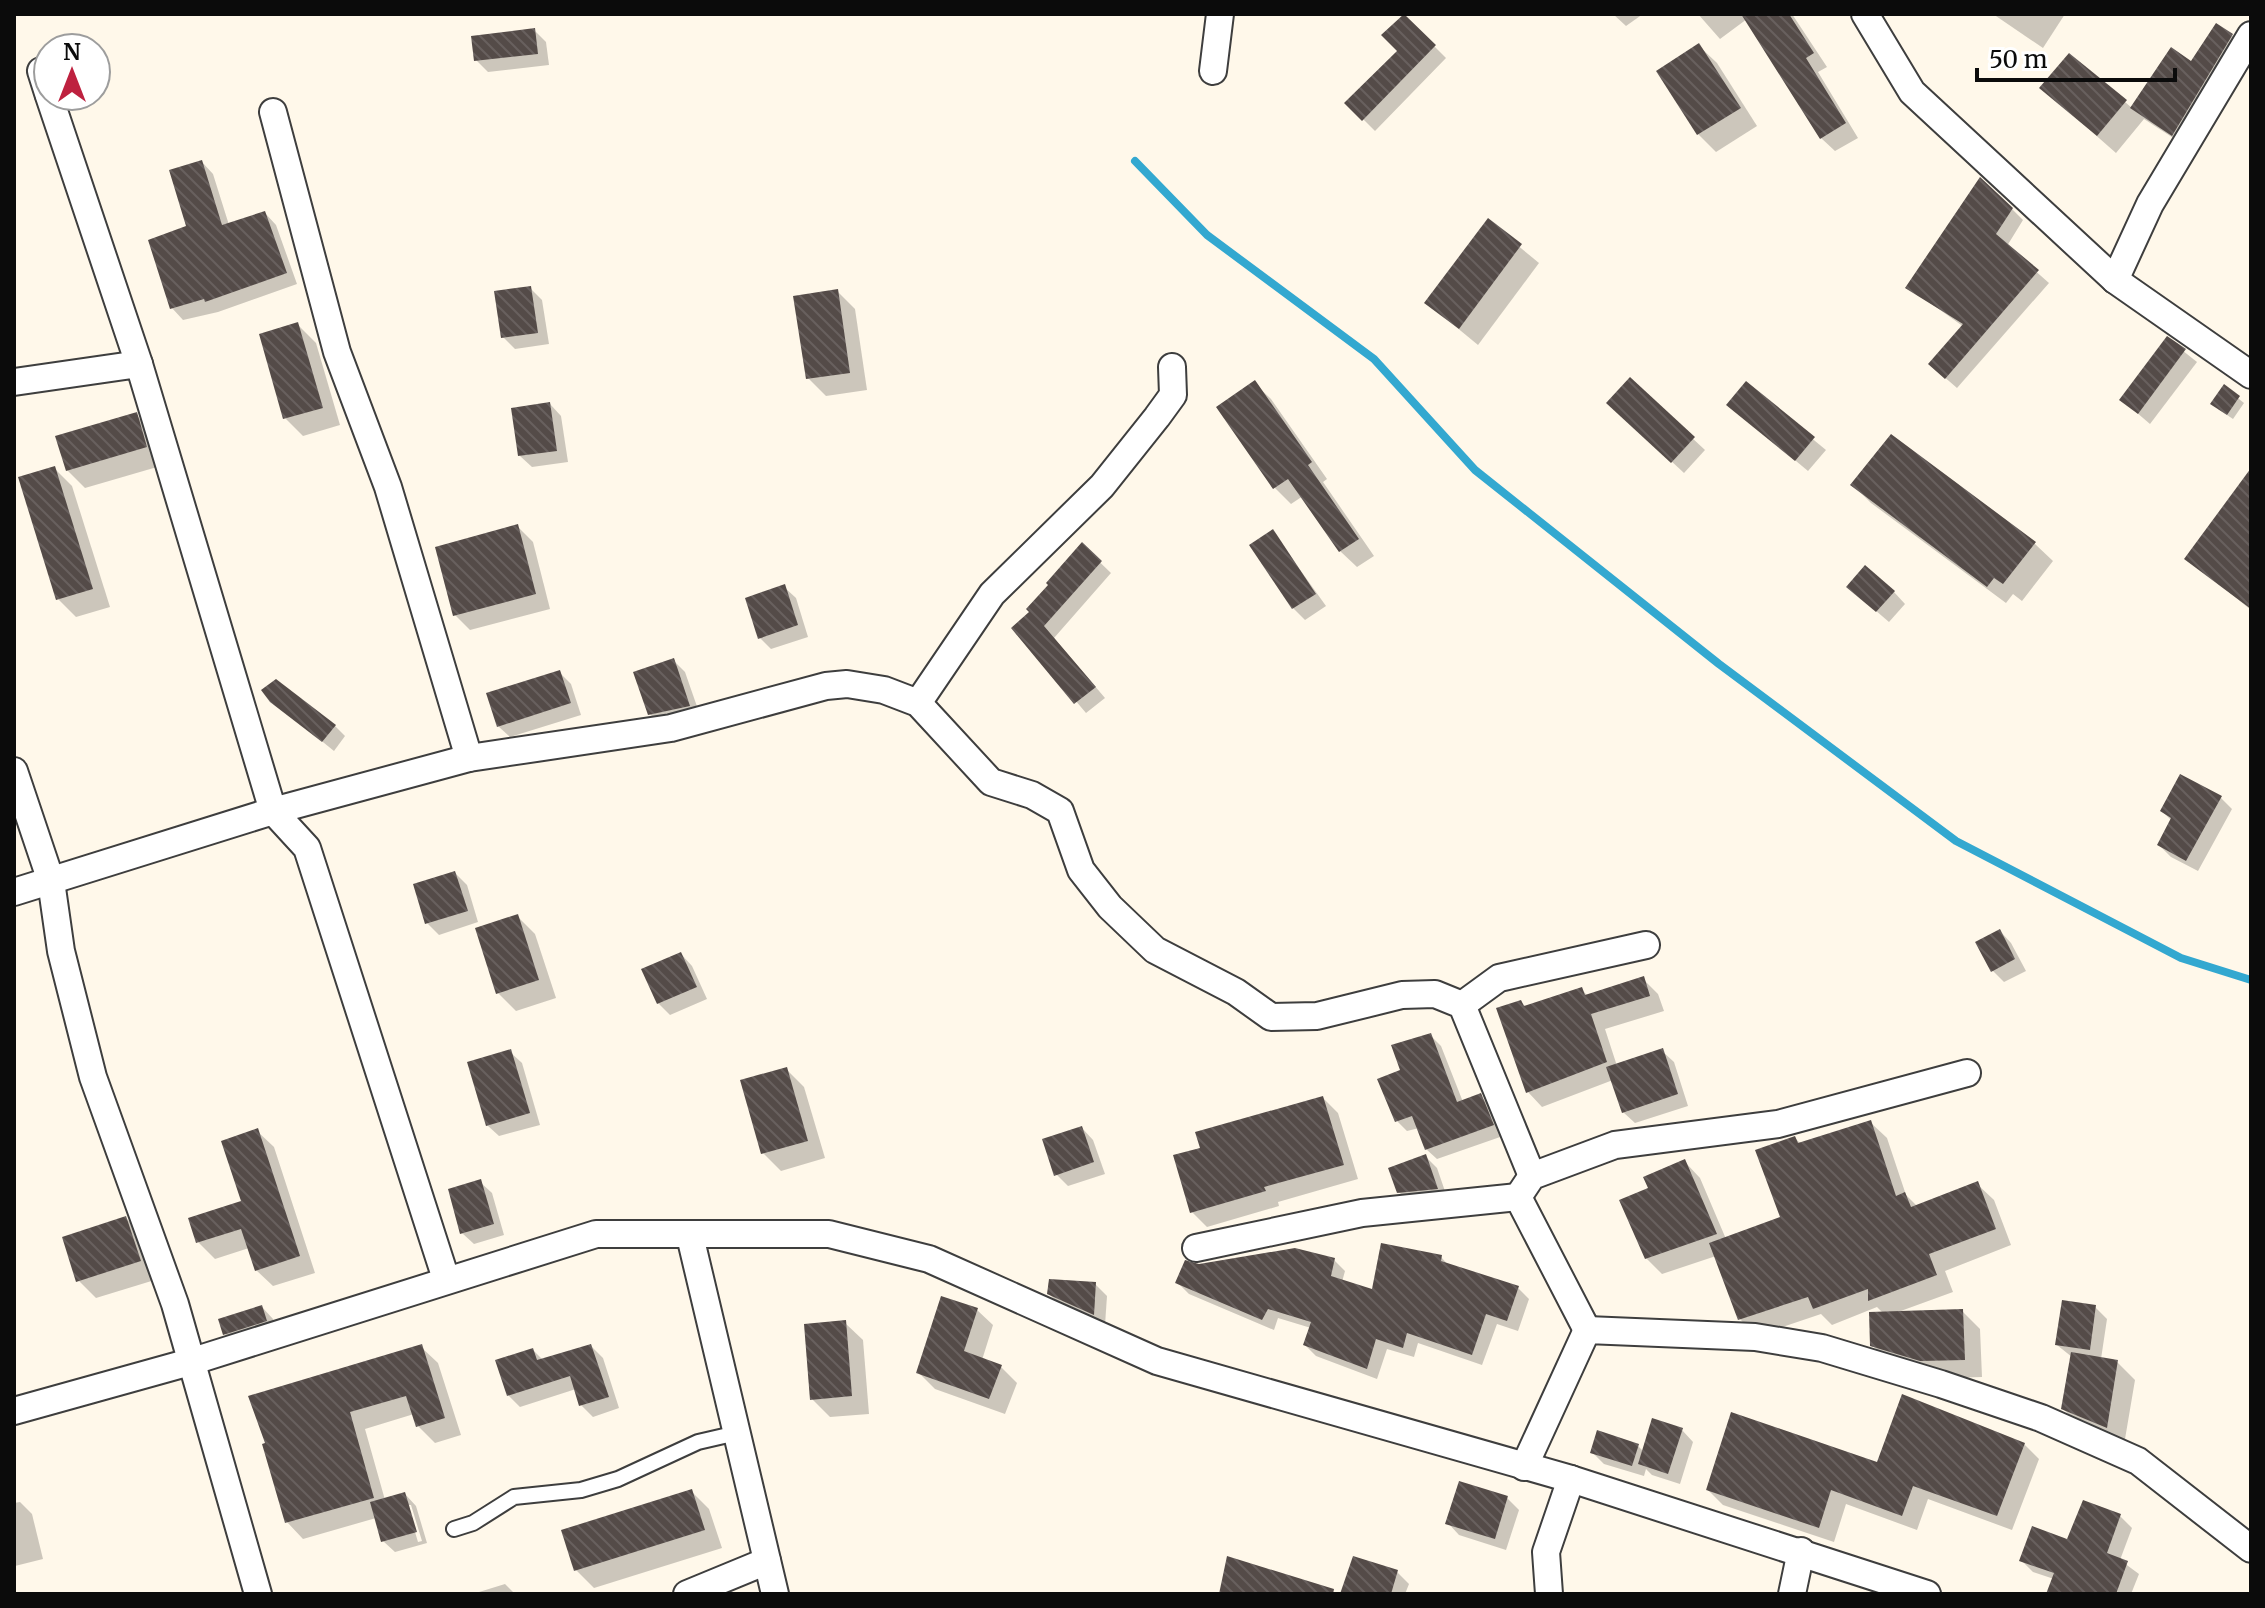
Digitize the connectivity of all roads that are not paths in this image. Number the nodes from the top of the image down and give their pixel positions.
1 (1220, 14) edge
2 (1865, 14) edge
3 (2251, 35) edge
4 (1213, 71) dead end
5 (54, 112) edge
6 (273, 112) dead end
7 (2115, 280) junction
8 (139, 364) junction
9 (1172, 367) dead end
10 (2251, 375) edge
11 (14, 382) edge
12 (918, 703) junction
13 (469, 758) junction
14 (14, 771) edge
15 (273, 811) junction
16 (51, 881) junction
17 (14, 892) edge
18 (1646, 945) dead end
19 (1462, 1005) junction
20 (1967, 1073) dead end
21 (1525, 1186) junction
22 (690, 1236) junction
23 (1196, 1248) dead end
24 (446, 1279) junction
25 (1587, 1330) junction
26 (190, 1362) junction
27 (14, 1411) edge
28 (737, 1433) junction
29 (1524, 1467) junction
30 (1571, 1479) junction
31 (454, 1529) dead end
32 (2251, 1549) edge
33 (1801, 1551) junction
34 (767, 1561) junction
35 (258, 1594) edge
36 (687, 1594) edge
37 (775, 1594) edge
38 (1549, 1594) edge
39 (1792, 1594) edge
40 (1927, 1594) edge

1 - 4 street
2 - 7 street
3 - 7 street
5 - 8 street
6 - 13 street
7 - 10 street
8 - 11 street
8 - 15 street
9 - 12 street
12 - 13 street
12 - 19 street
13 - 15 street
14 - 16 street
15 - 16 street
15 - 24 street
16 - 17 street
16 - 26 street
18 - 19 street
19 - 21 street
20 - 21 street
21 - 23 street
21 - 25 street
22 - 24 street
22 - 28 street
22 - 29 street
24 - 26 street
25 - 29 street
25 - 32 street
26 - 27 street
26 - 35 street
28 - 31 lane
28 - 34 street
29 - 30 street
30 - 33 street
30 - 38 street
33 - 39 street
33 - 40 street
34 - 36 street
34 - 37 street

